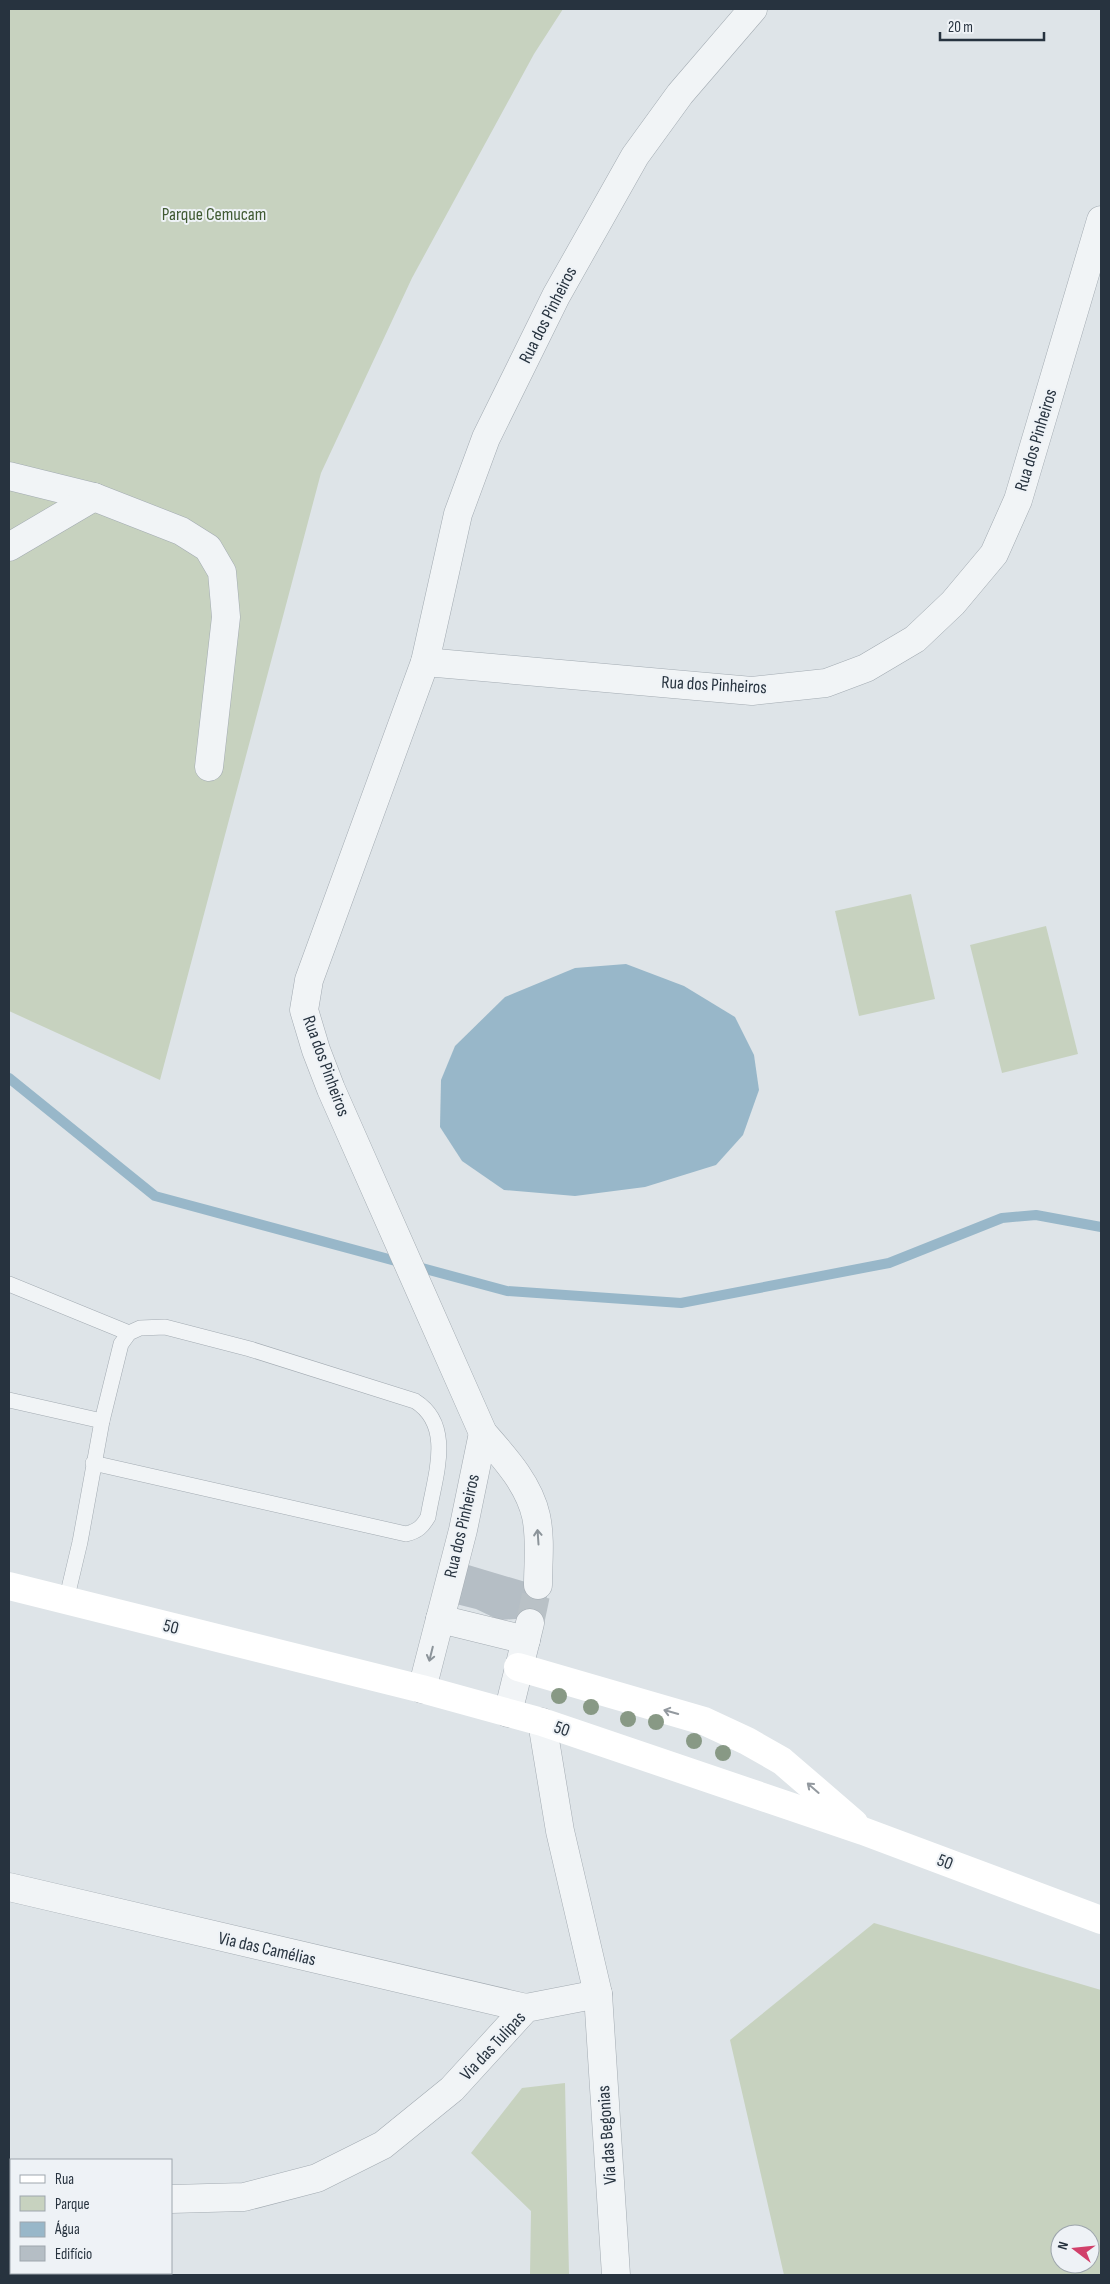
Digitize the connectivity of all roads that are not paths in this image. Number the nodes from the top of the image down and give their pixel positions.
1 (753, 9) edge
2 (1101, 220) edge
3 (9, 476) edge
4 (94, 497) junction
5 (9, 547) edge
6 (425, 662) junction
7 (209, 768) dead end
8 (9, 1284) edge
9 (129, 1334) junction
10 (9, 1400) edge
11 (102, 1421) junction
12 (483, 1433) junction
13 (93, 1463) junction
14 (538, 1585) tunnel mouth
15 (9, 1586) edge
16 (66, 1601) junction
17 (440, 1618) junction
18 (518, 1667) junction
19 (422, 1688) junction
20 (508, 1713) junction
21 (542, 1722) junction
22 (863, 1831) junction
23 (9, 1887) edge
24 (1100, 1915) edge
25 (598, 1994) junction
26 (526, 2008) junction
27 (172, 2199) edge
28 (616, 2275) edge

1 - 6 street, Rua dos Pinheiros
2 - 6 street, Rua dos Pinheiros
3 - 4 street
4 - 5 street
4 - 7 street
6 - 12 street, Rua dos Pinheiros
8 - 9 lane
9 - 11 lane
9 - 13 lane
10 - 11 lane
11 - 13 lane
14 -> 12 street, Rua dos Pinheiros
12 - 17 street, Rua dos Pinheiros
13 - 16 lane
15 - 16 main road, 50
16 - 19 main road, 50
17 - 18 street
17 -> 19 street, Rua dos Pinheiros
18 - 20 street
22 -> 18 main road
19 - 20 main road, 50
20 - 21 main road, 50
21 - 22 main road, 50
21 - 25 street
22 - 24 main road, 50
23 - 26 street, Via das Camélias
25 - 26 street, Via das Tulipas
25 - 28 street, Via das Begonias
26 - 27 street, Via das Tulipas

